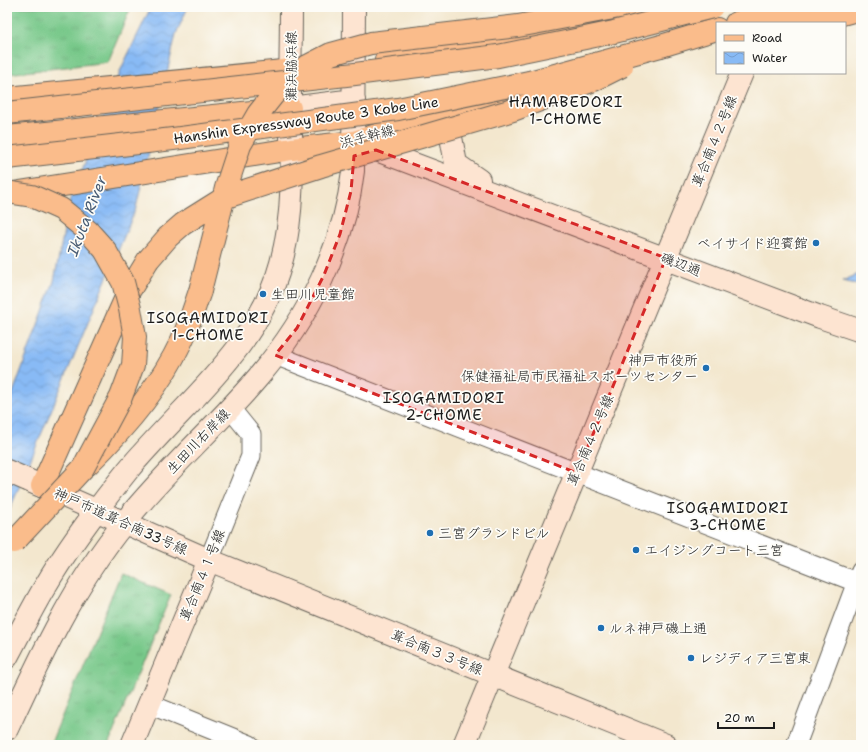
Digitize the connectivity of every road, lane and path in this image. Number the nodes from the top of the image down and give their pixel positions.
1 (291, 7) edge
2 (354, 7) edge
3 (619, 7) edge
4 (680, 7) edge
5 (712, 7) edge
6 (790, 7) edge
7 (821, 7) edge
8 (861, 9) edge
9 (739, 22) edge
10 (767, 22) edge
11 (813, 22) edge
12 (716, 29) edge
13 (716, 35) edge
14 (661, 46) junction
15 (354, 65) junction
16 (290, 69) junction
17 (742, 74) edge
18 (7, 98) edge
19 (354, 100) junction
20 (290, 108) junction
21 (464, 108) junction
22 (7, 113) edge
23 (7, 137) edge
24 (354, 142) junction
25 (292, 149) junction
26 (7, 158) edge
27 (7, 193) edge
28 (502, 196) junction
29 (666, 258) junction
30 (861, 331) edge
31 (275, 355) junction
32 (230, 408) junction
33 (83, 468) junction
34 (7, 471) edge
35 (577, 473) junction
36 (37, 484) junction
37 (96, 510) junction
38 (124, 523) junction
39 (7, 550) edge
40 (209, 560) junction
41 (860, 579) edge
42 (7, 657) edge
43 (493, 674) junction
44 (149, 704) junction
45 (7, 729) edge
46 (132, 745) edge
47 (250, 745) edge
48 (464, 745) edge
49 (666, 745) edge
50 (796, 745) edge

1 - 16 street, 灘浜脇浜線
2 - 15 street
3 - 33 main road, bridge
4 - 15 main road
5 - 22 main road, bridge
6 - 9 main road
7 - 10 main road
8 - 11 main road
12 - 14 main road, Hanshin Expressway Route 3 Kobe Line
13 - 21 main road, 浜手幹線
14 - 26 main road, Hanshin Expressway Route 3 Kobe Line, bridge
14 - 36 main road, bridge
15 - 16 main road
15 - 19 street
16 - 18 main road
16 - 20 street, 灘浜脇浜線
17 - 29 street, 葺合南４２号線
19 - 20 street
19 - 24 street
20 - 23 main road
20 - 25 street, 灘浜脇浜線
21 - 24 main road, 浜手幹線
21 - 28 street, 磯辺通
24 - 25 main road, 浜手幹線
24 - 28 street, 磯辺通
24 - 31 street, 生田川右岸線
25 - 27 main road, 浜手幹線
25 - 37 street
27 - 33 main road, bridge
28 - 29 street, 磯辺通
29 - 30 street, 磯辺通
29 - 35 street, 葺合南４２号線
31 - 32 street, 生田川右岸線
31 - 35 street
32 - 38 street, 生田川右岸線
32 - 40 street, 葺合南４１号線
33 - 39 main road, bridge
34 - 36 street, 神戸市道葺合南33号線
35 - 41 street
35 - 43 street, 葺合南４２号線
36 - 37 street, 神戸市道葺合南33号線
37 - 38 street, 神戸市道葺合南33号線
37 - 42 street
38 - 40 street, 神戸市道葺合南33号線
38 - 45 street, 生田川右岸線
40 - 43 street, 葺合南３３号線
40 - 44 street, 葺合南４１号線
41 - 50 street
43 - 48 street, 葺合南４２号線
43 - 49 street, 葺合南３３号線
44 - 46 street, 葺合南４１号線
44 - 47 street

